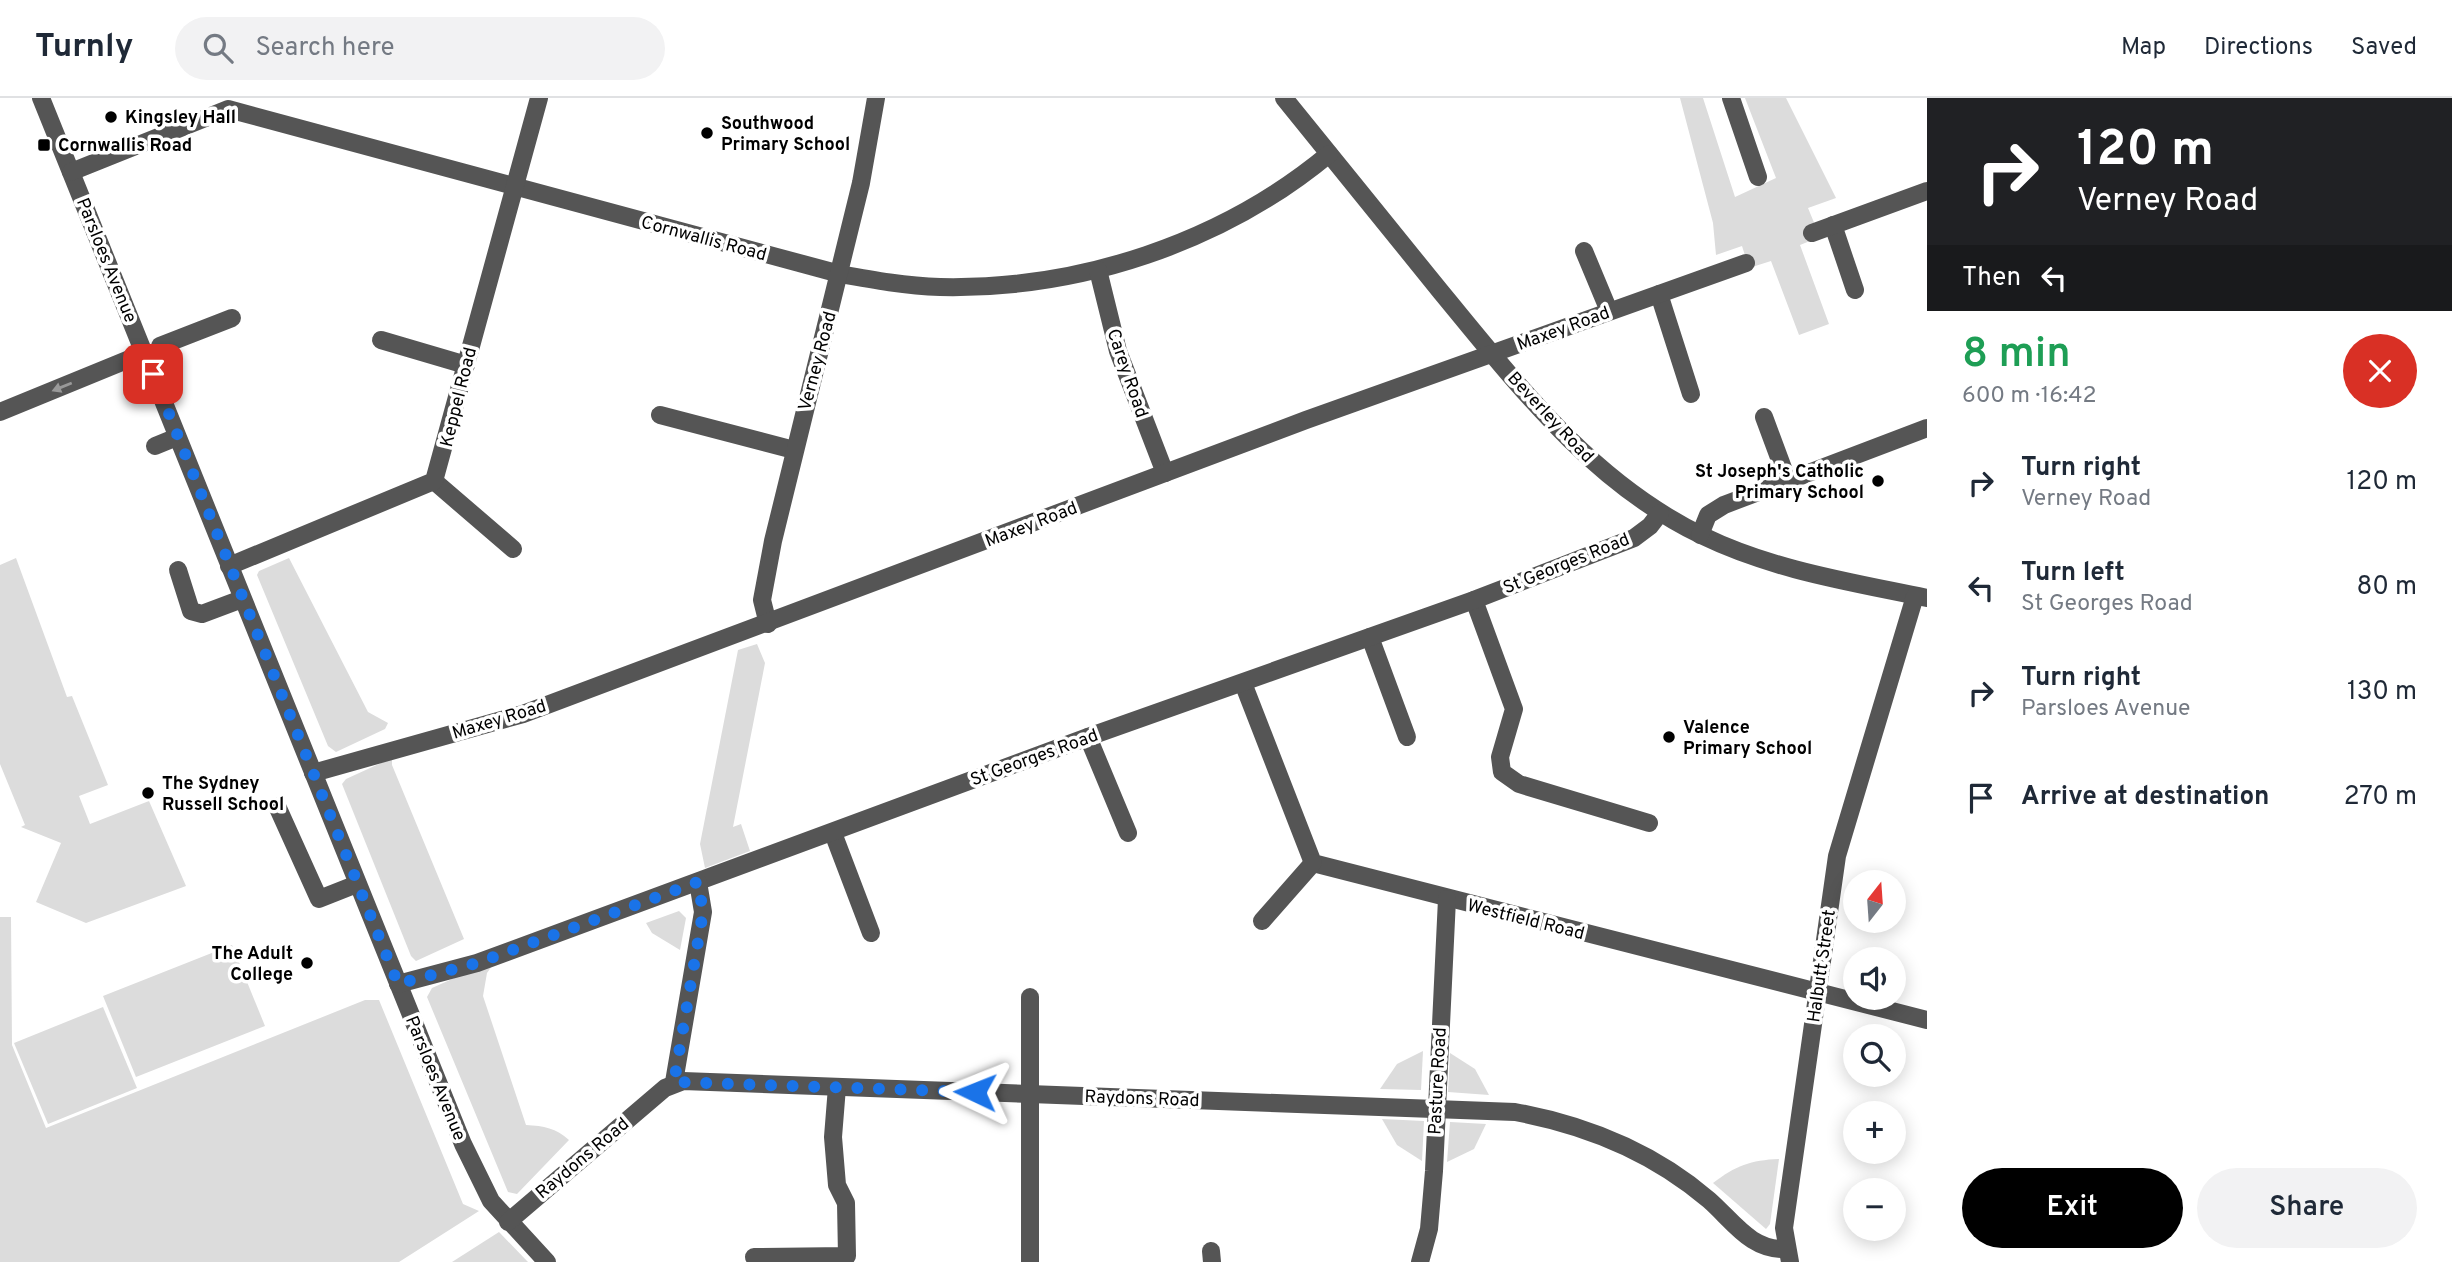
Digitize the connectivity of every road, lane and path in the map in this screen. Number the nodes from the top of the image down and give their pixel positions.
1 (41, 98) edge
2 (539, 98) edge
3 (876, 98) edge
4 (1283, 98) edge
5 (1731, 98) edge
6 (226, 104) edge
7 (1329, 154) junction
8 (71, 172) junction
9 (1758, 177) dead end
10 (515, 187) junction
11 (1927, 191) edge
12 (1833, 225) junction
13 (1812, 233) dead end
14 (1584, 251) dead end
15 (1746, 263) dead end
16 (1098, 270) junction
17 (840, 274) junction
18 (1855, 290) dead end
19 (1659, 293) junction
20 (1609, 311) junction
21 (232, 318) dead end
22 (381, 341) dead end
23 (152, 350) junction
24 (1492, 354) junction
25 (466, 365) junction
26 (1691, 394) dead end
27 (0, 412) edge
28 (660, 415) dead end
29 (1764, 417) dead end
30 (1927, 428) edge
31 (177, 437) junction
32 (155, 446) dead end
33 (794, 450) junction
34 (1164, 473) junction
35 (1787, 479) junction
36 (434, 481) junction
37 (1660, 513) junction
38 (1700, 535) junction
39 (513, 549) dead end
40 (229, 566) junction
41 (178, 570) dead end
42 (1921, 597) edge
43 (242, 599) junction
44 (1474, 600) junction
45 (768, 624) junction
46 (1370, 637) junction
47 (1243, 683) junction
48 (1088, 737) junction
49 (1407, 737) dead end
50 (313, 774) junction
51 (277, 806) dead end
52 (1649, 823) dead end
53 (833, 832) junction
54 (1128, 833) dead end
55 (1313, 863) junction
56 (698, 882) junction
57 (358, 884) junction
58 (1447, 899) junction
59 (1262, 921) dead end
60 (872, 933) dead end
61 (398, 984) junction
62 (1818, 992) junction
63 (1030, 996) dead end
64 (1927, 1020) edge
65 (674, 1082) junction
66 (837, 1087) junction
67 (1030, 1094) junction
68 (1436, 1107) junction
69 (508, 1222) junction
70 (1788, 1256) edge
71 (754, 1257) dead end
72 (547, 1262) edge
73 (1030, 1262) edge
74 (1420, 1262) edge

1 - 8 street, Parsloes Avenue
2 - 10 street, Keppel Road
3 - 17 street, Verney Road
4 - 7 street, Beverley Road
5 - 9 street
6 - 8 street, Cornwallis Road
6 - 10 street, Cornwallis Road
7 - 16 street, Cornwallis Road
7 - 24 street, Beverley Road
8 - 23 street, Parsloes Avenue
10 - 17 street, Cornwallis Road
10 - 25 street, Keppel Road
11 - 12 street
12 - 13 street
12 - 18 street
14 - 20 street
15 - 19 street, Maxey Road
16 - 17 street, Cornwallis Road
16 - 34 street, Carey Road
17 - 33 street, Verney Road
19 - 20 street, Maxey Road
19 - 26 street
20 - 24 street, Maxey Road
21 - 23 street
22 - 25 street
23 -> 27 street
23 - 31 street, Parsloes Avenue
24 - 34 street, Maxey Road
24 - 37 street, Beverley Road
25 - 36 street, Keppel Road
28 - 33 street
29 - 35 street
30 - 35 street
31 - 32 street
31 - 40 street, Parsloes Avenue
33 - 45 street, Verney Road
34 - 45 street, Maxey Road
35 - 38 street
36 - 39 street
36 - 40 street
37 - 38 street, Beverley Road
37 - 44 street, St Georges Road
38 - 42 street, Beverley Road
40 - 43 street, Parsloes Avenue
41 - 43 street
42 - 62 street, Halbutt Street
43 - 50 street, Parsloes Avenue
44 - 46 street, St Georges Road
44 - 52 street
45 - 50 street, Maxey Road
46 - 47 street, St Georges Road
46 - 49 street
47 - 48 street, St Georges Road
47 - 55 street
48 - 53 street, St Georges Road
48 - 54 street
50 - 57 street, Parsloes Avenue
51 - 57 street
53 - 56 street, St Georges Road
53 - 60 street
55 - 58 street, Westfield Road
55 - 59 street
56 - 61 street, St Georges Road
56 - 65 street
57 - 61 street, Parsloes Avenue
58 - 62 street, Westfield Road
58 - 68 street, Pasture Road
61 - 69 street, Parsloes Avenue
62 - 64 street, Westfield Road
62 - 70 street, Halbutt Street
63 - 67 street
65 - 66 street, Raydons Road
65 - 69 street, Raydons Road
66 - 67 street, Raydons Road
66 - 71 street
67 - 68 street, Raydons Road
67 - 73 street
68 - 70 street, Raydons Road
68 - 74 street, Pasture Road
69 - 72 street, Parsloes Avenue

